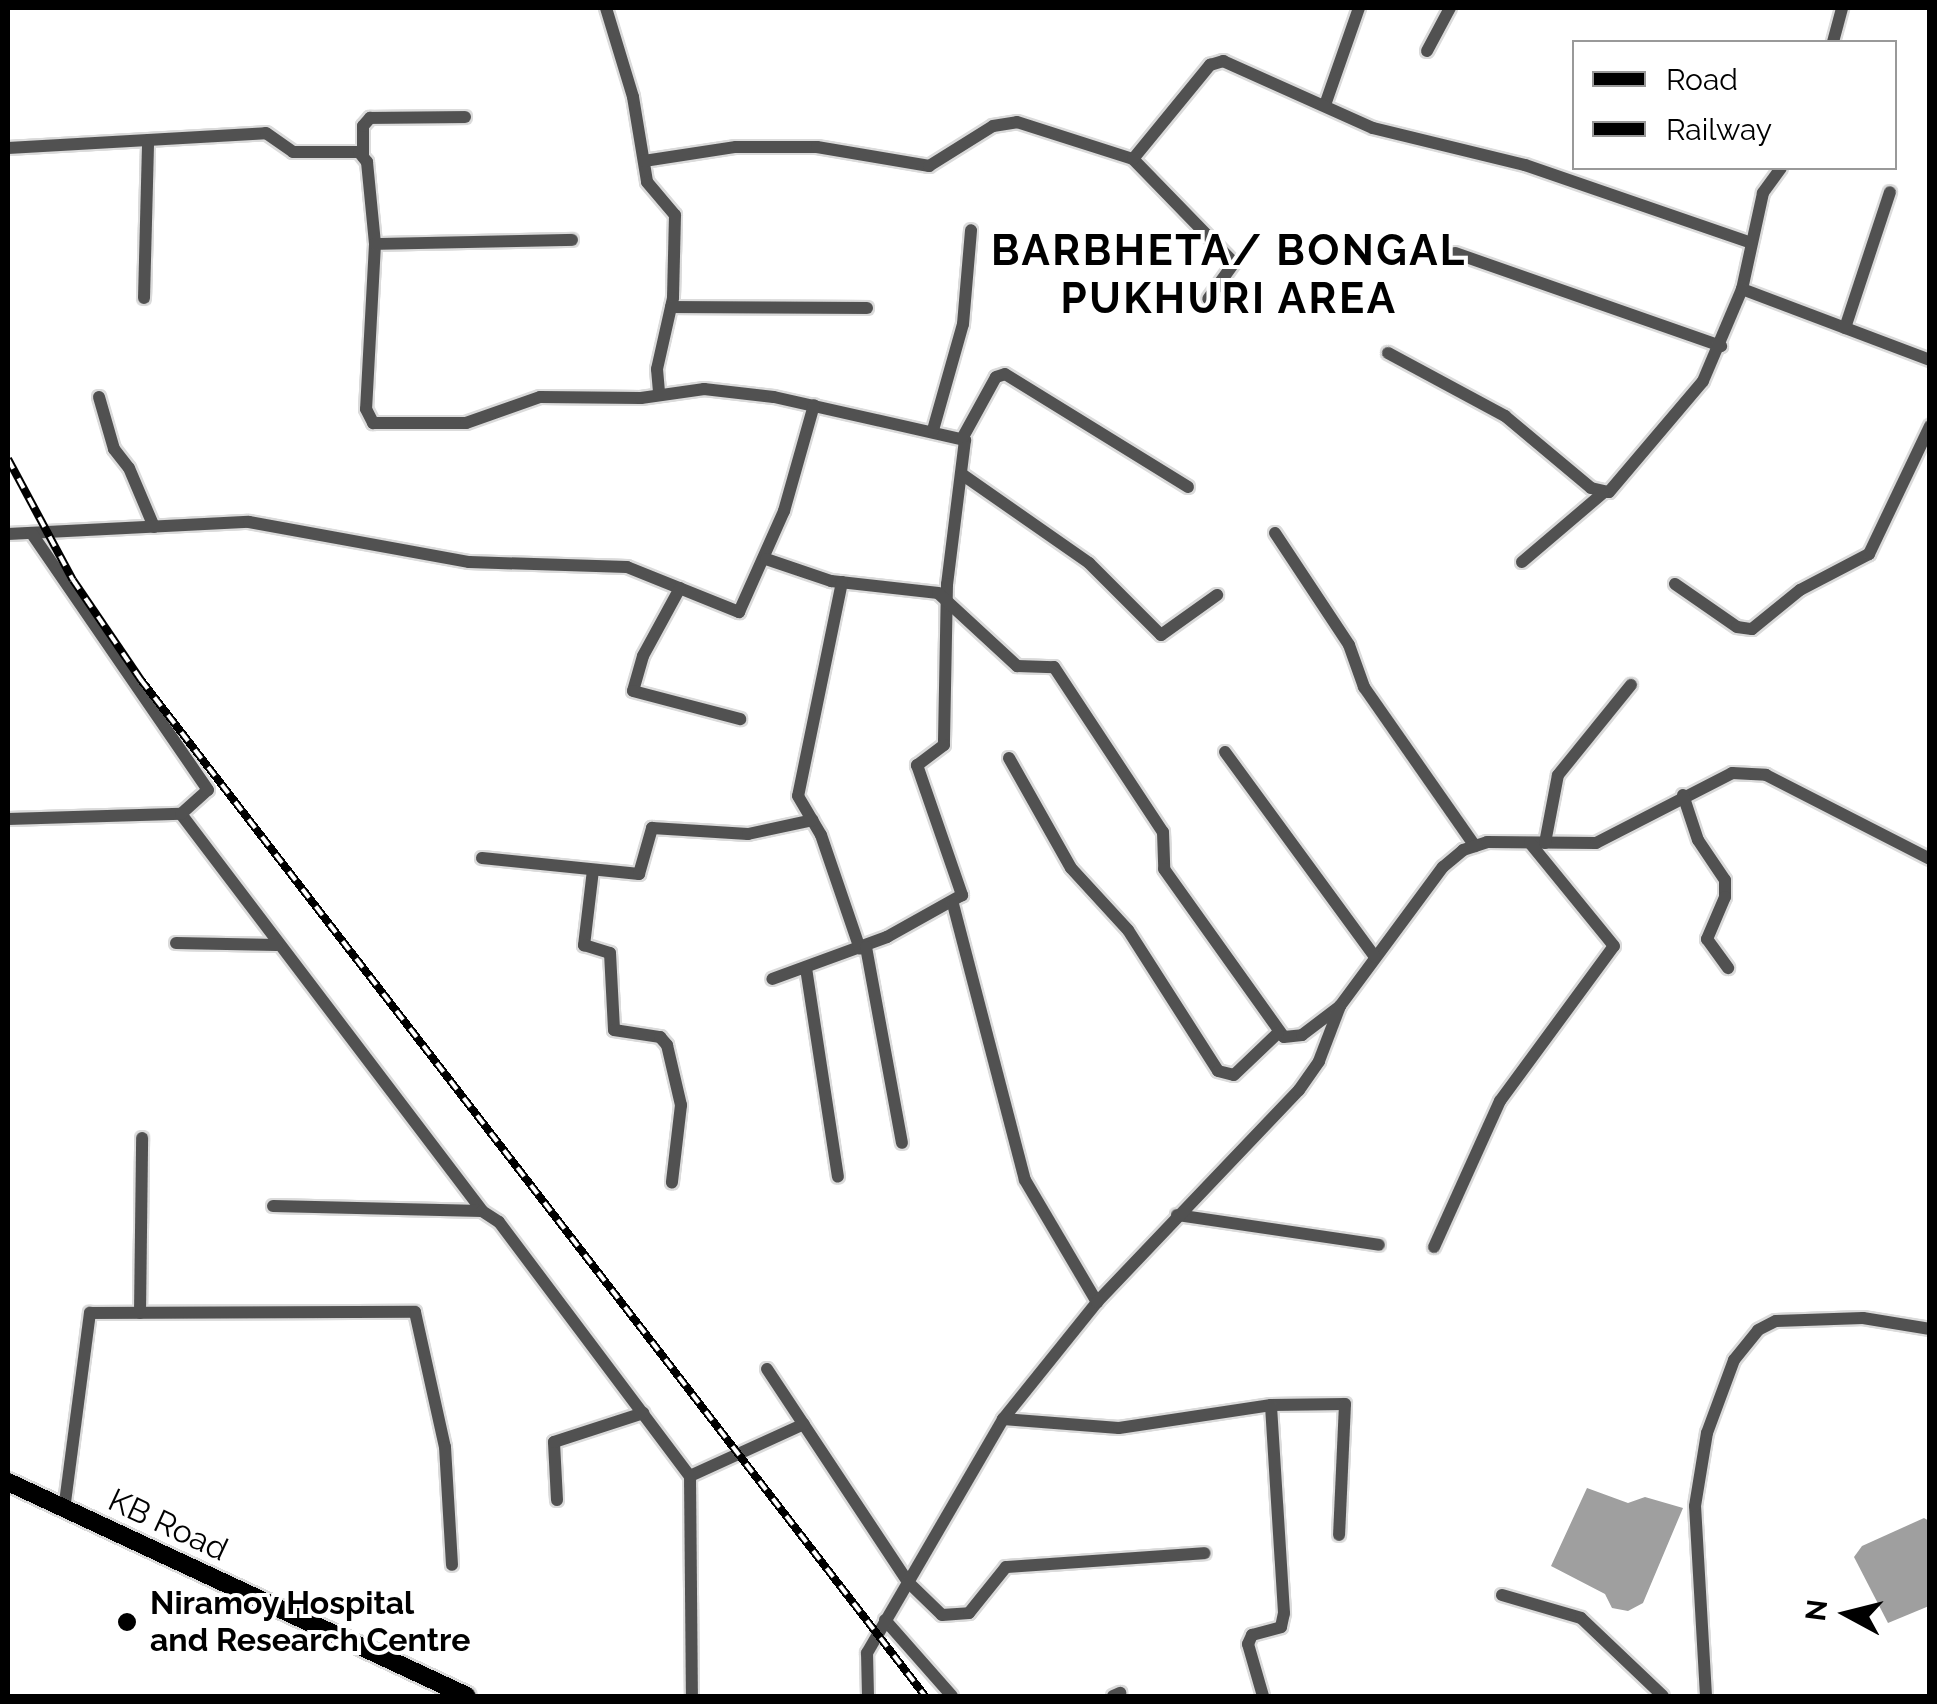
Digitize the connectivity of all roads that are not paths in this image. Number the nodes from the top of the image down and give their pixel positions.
1 (606, 8) edge
2 (1359, 8) edge
3 (1450, 8) edge
4 (1842, 8) edge
5 (1834, 40) edge
6 (1427, 51) dead end
7 (1325, 105) junction
8 (465, 117) dead end
9 (148, 140) junction
10 (8, 148) edge
11 (363, 156) junction
12 (1133, 160) junction
13 (644, 161) junction
14 (1780, 170) edge
15 (1890, 192) dead end
16 (971, 230) dead end
17 (572, 240) dead end
18 (1749, 242) junction
19 (375, 244) junction
20 (1455, 254) dead end
21 (1742, 289) junction
22 (144, 298) dead end
23 (1208, 298) dead end
24 (672, 307) junction
25 (868, 308) dead end
26 (1845, 328) junction
27 (1721, 346) junction
28 (1388, 353) dead end
29 (1930, 360) edge
30 (659, 394) junction
31 (99, 397) dead end
32 (814, 405) junction
33 (1930, 426) edge
34 (932, 430) junction
35 (963, 438) junction
36 (962, 475) junction
37 (1188, 487) dead end
38 (1603, 493) junction
39 (154, 527) junction
40 (1275, 533) dead end
41 (8, 534) edge
42 (32, 534) junction
43 (766, 559) junction
44 (1522, 562) dead end
45 (842, 582) junction
46 (1675, 584) dead end
47 (680, 588) junction
48 (1217, 595) dead end
49 (947, 597) junction
50 (1631, 685) dead end
51 (740, 719) dead end
52 (1225, 752) dead end
53 (1008, 758) dead end
54 (1674, 799) junction
55 (180, 814) junction
56 (8, 819) edge
57 (813, 820) junction
58 (1530, 843) junction
59 (1545, 844) junction
60 (1475, 846) junction
61 (482, 858) dead end
62 (1930, 859) edge
63 (593, 870) junction
64 (953, 904) junction
65 (176, 943) dead end
66 (276, 945) junction
67 (863, 948) junction
68 (1376, 957) junction
69 (806, 968) junction
70 (1728, 968) dead end
71 (772, 979) dead end
72 (1340, 1006) junction
73 (1278, 1033) junction
74 (142, 1138) dead end
75 (902, 1143) dead end
76 (838, 1177) dead end
77 (672, 1182) dead end
78 (272, 1206) dead end
79 (482, 1212) junction
80 (1177, 1215) junction
81 (1380, 1245) dead end
82 (1434, 1246) dead end
83 (1097, 1302) junction
84 (140, 1313) junction
85 (1930, 1330) edge
86 (767, 1369) dead end
87 (1271, 1405) junction
88 (643, 1413) junction
89 (1003, 1419) junction
90 (804, 1424) junction
91 (690, 1476) junction
92 (8, 1482) edge
93 (556, 1500) dead end
94 (64, 1510) junction
95 (1339, 1535) dead end
96 (1206, 1553) dead end
97 (452, 1565) dead end
98 (908, 1582) junction
99 (1502, 1596) dead end
100 (885, 1620) junction
101 (467, 1696) edge
102 (692, 1696) edge
103 (868, 1696) edge
104 (952, 1696) edge
105 (1263, 1696) edge
106 (1663, 1696) edge
107 (1706, 1696) edge

1 - 13 street
2 - 7 street
3 - 6 street
4 - 5 street
7 - 12 street
7 - 18 street
8 - 11 street
9 - 10 street
9 - 11 street
9 - 22 street
11 - 19 street
12 - 13 street
12 - 23 street
13 - 24 street
14 - 18 street
15 - 26 street
16 - 34 street
17 - 19 street
18 - 21 street
19 - 30 street
20 - 27 street
21 - 26 street
21 - 27 street
24 - 25 street
24 - 30 street
26 - 29 street
27 - 38 street
28 - 38 street
30 - 32 street
31 - 39 street
32 - 34 street
32 - 43 street
33 - 46 street
34 - 35 street
35 - 36 street
35 - 37 street
36 - 48 street
36 - 49 street
38 - 44 street
39 - 42 street
39 - 47 street
40 - 60 street
41 - 42 street
42 - 55 street
43 - 45 street
43 - 47 street
45 - 49 street
45 - 57 street
47 - 51 street
49 - 64 street
49 - 73 street
50 - 59 street
52 - 68 street
53 - 73 street
54 - 59 street
54 - 62 street
54 - 70 street
55 - 56 street
55 - 66 street
57 - 63 street
57 - 67 street
58 - 59 street
58 - 60 street
58 - 82 street
60 - 68 street
61 - 63 street
63 - 77 street
64 - 67 street
64 - 83 street
65 - 66 street
66 - 79 street
67 - 69 street
67 - 75 street
68 - 72 street
69 - 71 street
69 - 76 street
72 - 73 street
72 - 80 street
74 - 84 street
78 - 79 street
79 - 88 street
80 - 81 street
80 - 83 street
83 - 89 street
84 - 94 street
84 - 97 street
85 - 107 street
86 - 90 street
87 - 89 street
87 - 95 street
87 - 105 street
88 - 91 street
88 - 93 street
89 - 98 street
90 - 91 street
90 - 98 street
91 - 102 street
92 - 94 main road, KB Road
94 - 101 main road, KB Road
96 - 98 street
98 - 100 street
99 - 106 street
100 - 103 street
100 - 104 street

